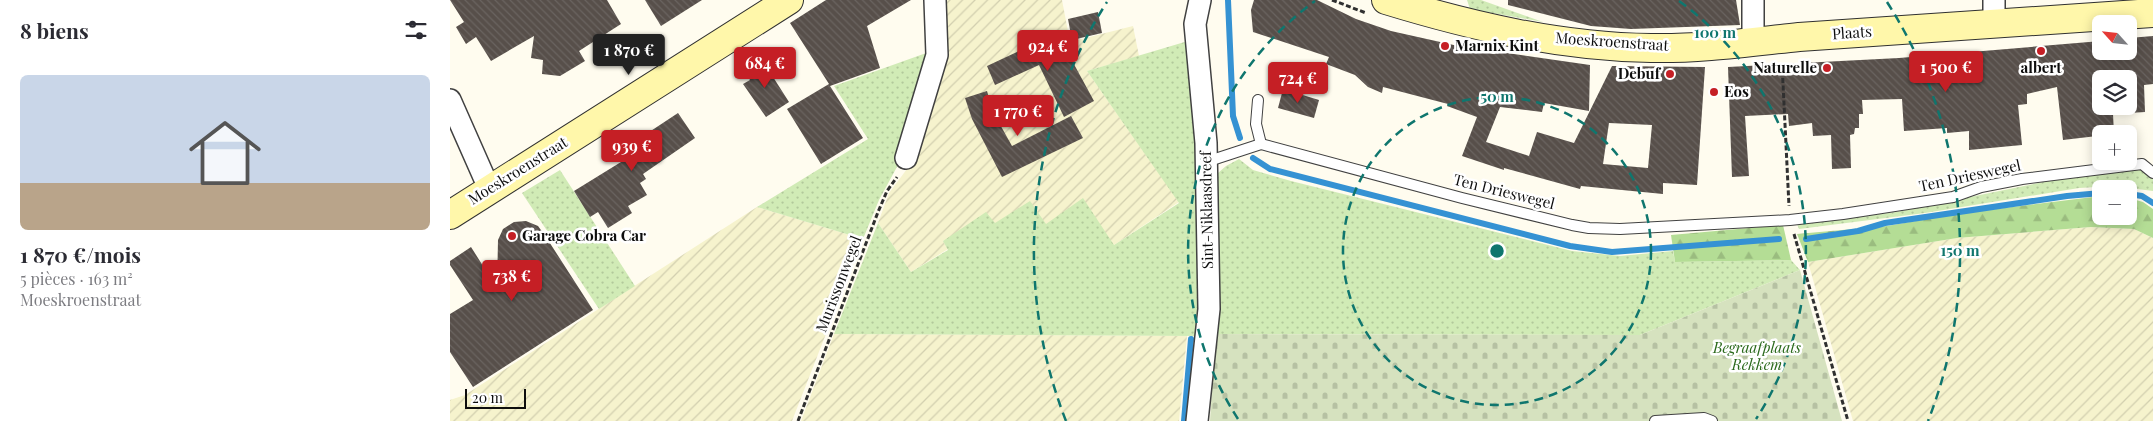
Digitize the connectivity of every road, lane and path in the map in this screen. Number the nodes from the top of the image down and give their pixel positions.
1 (789, 0) edge
2 (935, 0) edge
3 (1200, 0) edge
4 (1386, 0) edge
5 (1752, 0) edge
6 (1441, 6) edge
7 (1994, 11) edge
8 (2153, 13) edge
9 (1753, 43) junction
10 (1781, 61) dead end
11 (450, 100) edge
12 (1258, 100) dead end
13 (1261, 144) junction
14 (906, 158) joint
15 (1206, 162) junction
16 (2153, 173) edge
17 (491, 188) junction
18 (450, 215) edge
19 (1790, 220) junction
20 (798, 421) edge
21 (1196, 421) edge
22 (1655, 421) edge
23 (1712, 421) edge
24 (1848, 421) edge

1 - 17 main road, Moeskroenstraat
2 - 14 street
3 - 15 street, Sint-Niklaasdreef
4 - 6 main road, Moeskroenstraat
5 - 9 street
6 - 9 main road, Moeskroenstraat
7 - 8 main road, Plaats
7 - 9 main road, Plaats
10 - 19 path
11 - 17 street
12 - 13 lane
13 - 15 lane
13 - 19 lane, Ten Drieswegel
14 - 20 path, Murissonwegel
15 - 21 street, Sint-Niklaasdreef
16 - 19 lane, Ten Drieswegel
17 - 18 main road, Moeskroenstraat
19 - 24 path
22 - 23 lane

